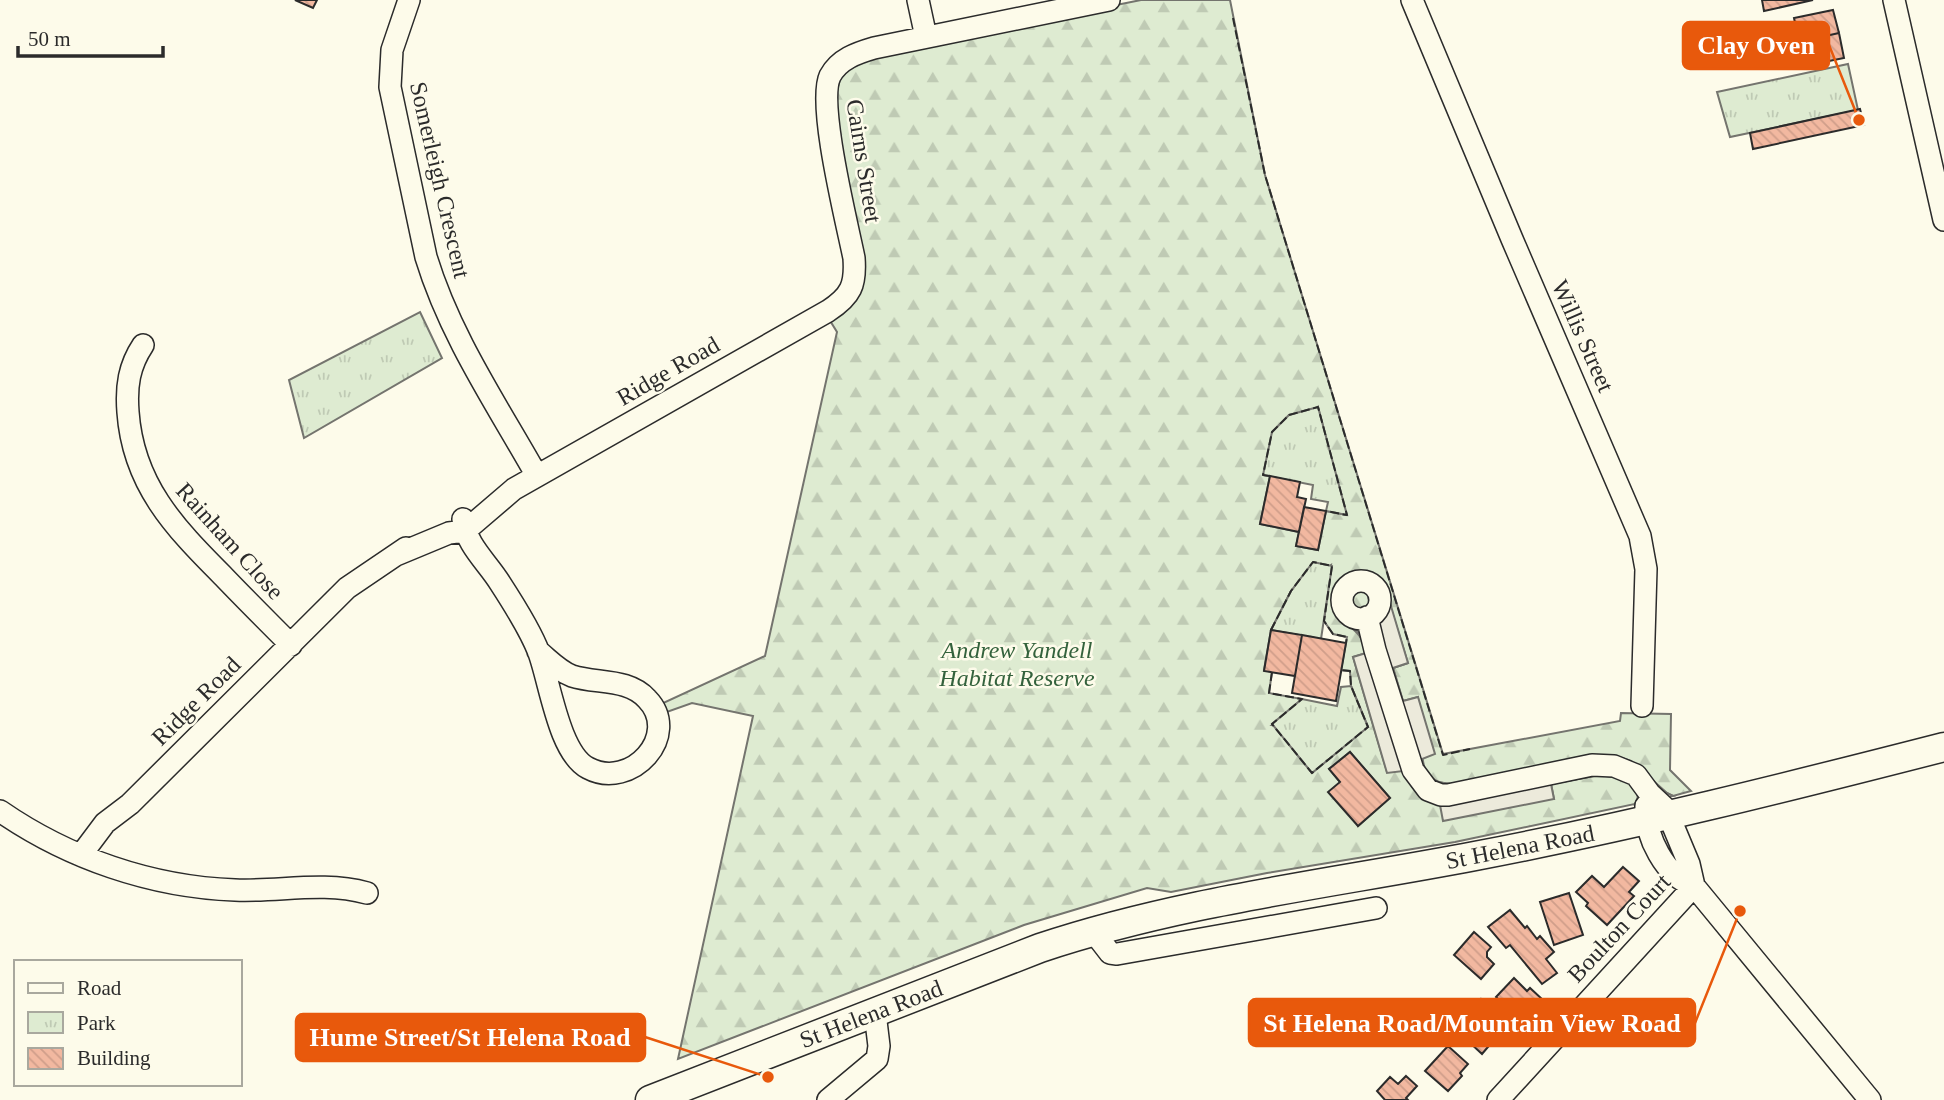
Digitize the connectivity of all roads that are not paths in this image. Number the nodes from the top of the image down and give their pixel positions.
1 (409, 0) edge
2 (918, 0) edge
3 (1109, 0) edge
4 (1412, 0) edge
5 (1894, 0) edge
6 (926, 37) junction
7 (1944, 220) edge
8 (847, 295) joint
9 (143, 345) dead end
10 (537, 476) junction
11 (467, 525) junction
12 (1367, 617) dead end
13 (291, 645) junction
14 (538, 650) junction
15 (1642, 706) dead end
16 (1944, 747) edge
17 (0, 810) edge
18 (1656, 810) junction
19 (89, 858) junction
20 (1694, 886) junction
21 (367, 893) dead end
22 (1376, 908) dead end
23 (1093, 931) junction
24 (875, 1013) junction
25 (650, 1100) edge
26 (828, 1100) edge
27 (1498, 1100) edge
28 (1870, 1100) edge

1 - 10 street, Somerleigh Crescent
2 - 6 street
3 - 6 street, Cairns Street
4 - 15 street, Willis Street
5 - 7 street
6 - 8 street, Cairns Street
8 - 10 street, Ridge Road
9 - 13 street, Rainham Close
10 - 11 street, Ridge Road
11 - 13 street, Ridge Road
11 - 14 street
12 - 18 street
13 - 19 street, Ridge Road
14 - 14 street
16 - 18 main road, St Helena Road
17 - 19 street
18 - 20 street
18 - 23 main road, St Helena Road
19 - 21 street
20 - 27 street, Boulton Court
20 - 28 street
22 - 23 street
23 - 24 main road, St Helena Road
24 - 25 main road, St Helena Road
24 - 26 street

